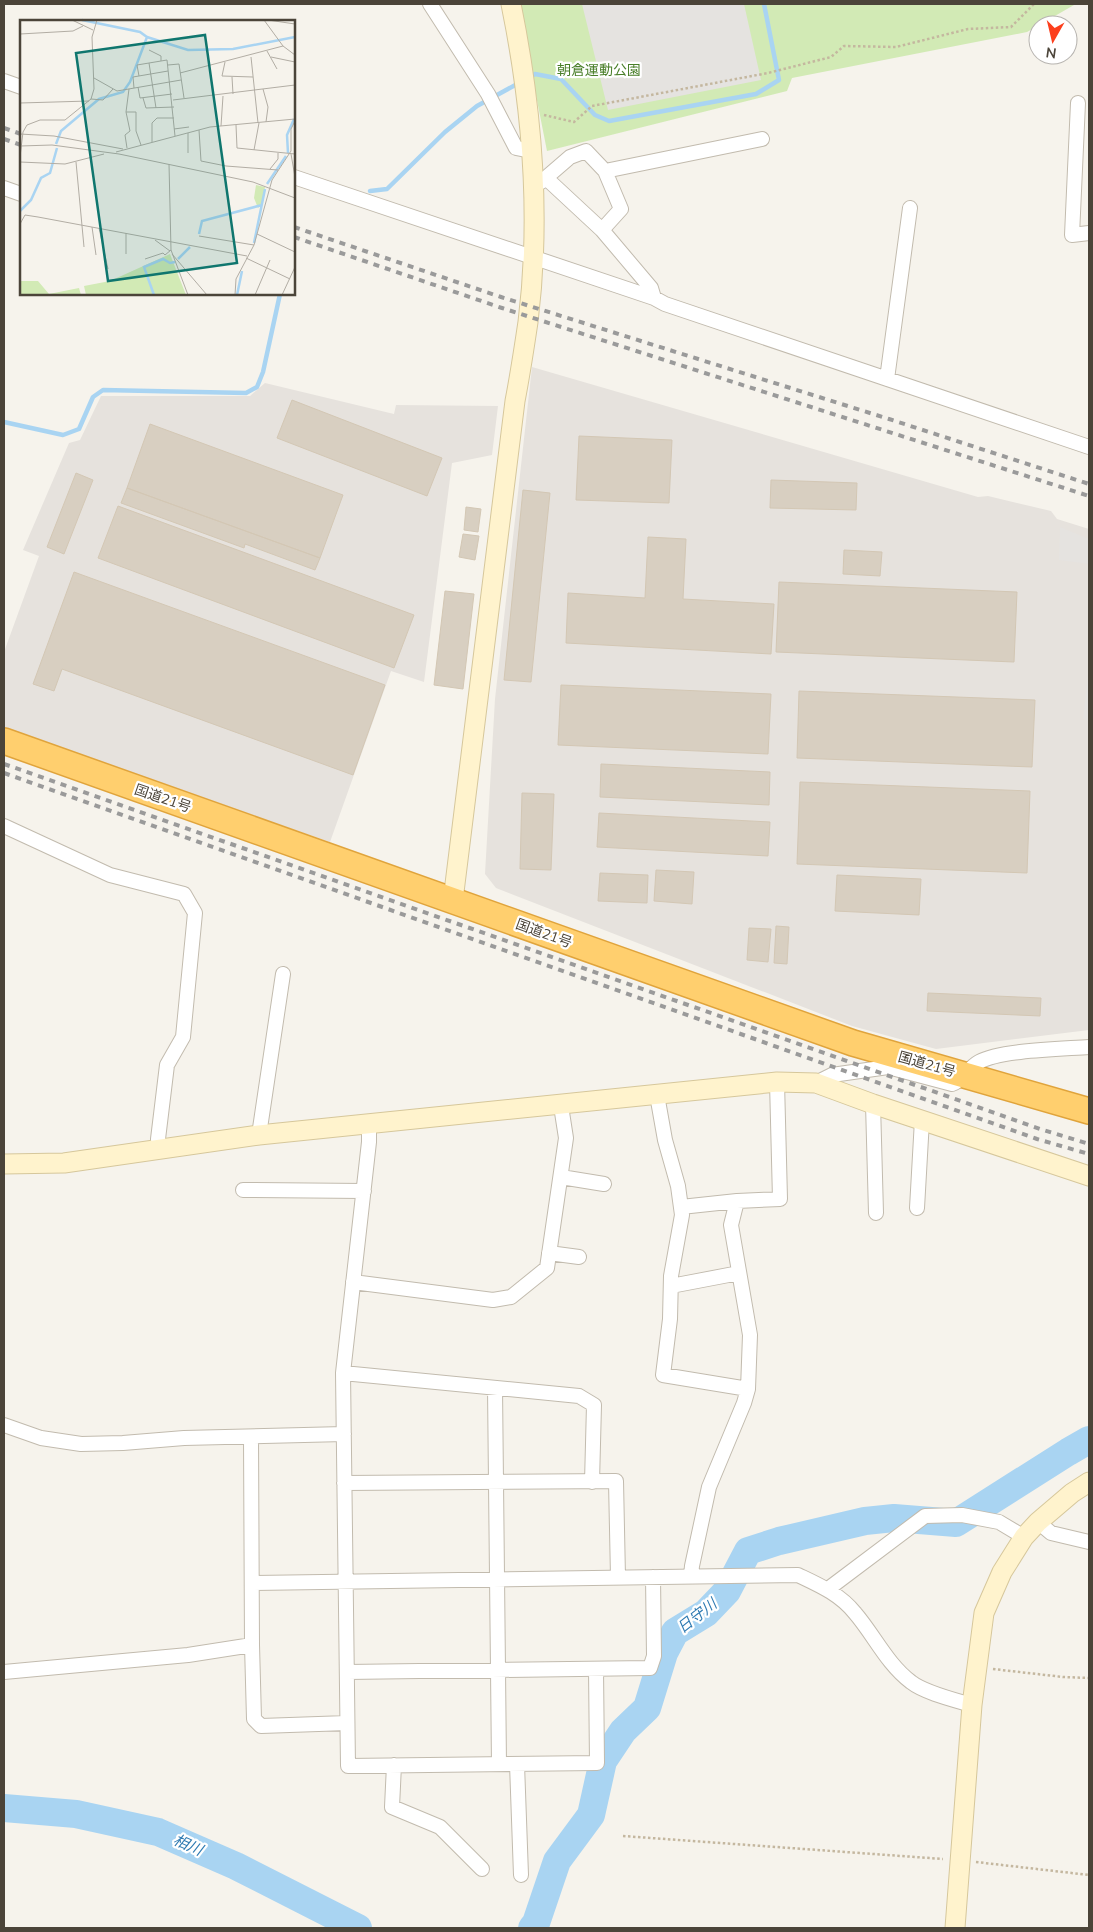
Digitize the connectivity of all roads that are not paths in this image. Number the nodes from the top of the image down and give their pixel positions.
1 (430, 4) edge
2 (511, 4) edge
3 (4, 81) edge
4 (20, 87) edge
5 (1078, 103) dead end
6 (762, 139) dead end
7 (531, 151) junction
8 (605, 171) junction
9 (295, 178) edge
10 (540, 181) junction
11 (4, 188) edge
12 (20, 194) edge
13 (910, 208) dead end
14 (602, 230) junction
15 (1089, 233) edge
16 (532, 258) junction
17 (654, 298) junction
18 (887, 379) junction
19 (1089, 447) edge
20 (4, 741) edge
21 (4, 826) edge
22 (453, 900) junction
23 (283, 974) dead end
24 (1089, 1047) edge
25 (966, 1075) junction
26 (777, 1082) junction
27 (816, 1083) junction
28 (657, 1096) junction
29 (872, 1104) junction
30 (562, 1106) junction
31 (1089, 1111) edge
32 (922, 1120) junction
33 (369, 1125) junction
34 (260, 1136) junction
35 (159, 1150) junction
36 (4, 1164) edge
37 (1089, 1176) edge
38 (561, 1177) junction
39 (604, 1184) dead end
40 (243, 1190) dead end
41 (364, 1191) junction
42 (736, 1201) junction
43 (681, 1207) junction
44 (916, 1208) dead end
45 (876, 1213) dead end
46 (549, 1253) junction
47 (579, 1257) dead end
48 (739, 1273) junction
49 (353, 1282) junction
50 (671, 1286) junction
51 (343, 1373) junction
52 (495, 1388) junction
53 (748, 1389) junction
54 (4, 1425) edge
55 (344, 1434) junction
56 (251, 1438) junction
57 (496, 1482) junction
58 (592, 1482) junction
59 (1089, 1482) edge
60 (344, 1483) junction
61 (1038, 1522) junction
62 (1024, 1537) junction
63 (1089, 1542) edge
64 (692, 1576) junction
65 (618, 1577) junction
66 (653, 1577) junction
67 (497, 1579) junction
68 (346, 1581) junction
69 (252, 1583) junction
70 (828, 1589) junction
71 (252, 1646) junction
72 (596, 1669) junction
73 (498, 1670) junction
74 (4, 1672) edge
75 (347, 1672) junction
76 (972, 1705) junction
77 (347, 1724) junction
78 (499, 1764) junction
79 (517, 1764) junction
80 (394, 1765) junction
81 (482, 1869) dead end
82 (521, 1875) dead end
83 (955, 1928) edge

1 - 7 street
2 - 7 street
3 - 4 street
5 - 15 street
6 - 8 street
7 - 10 street
8 - 10 street
8 - 14 street
9 - 16 street
10 - 14 street
10 - 16 street
11 - 12 street
13 - 18 street
14 - 17 street
16 - 17 street
16 - 22 street
17 - 18 street
18 - 19 street
20 - 22 highway, 国道21号
21 - 35 street
22 - 25 highway, 国道21号
23 - 34 street
24 - 25 street
25 - 27 street
25 - 31 highway, 国道21号
26 - 27 street
26 - 28 street
26 - 42 street
27 - 29 street
28 - 30 street
28 - 43 street
29 - 32 street
29 - 45 street
30 - 33 street
30 - 38 street
32 - 37 street
32 - 44 street
33 - 34 street
33 - 41 street
34 - 35 street
35 - 36 street
38 - 39 street
38 - 46 street
40 - 41 street
41 - 49 street
42 - 43 street
42 - 48 street
43 - 50 street
46 - 47 street
46 - 49 street
48 - 50 street
48 - 53 street
49 - 51 street
50 - 53 street
51 - 52 street
51 - 55 street
52 - 57 street
52 - 58 street
53 - 64 street
54 - 56 street
55 - 56 street
55 - 60 street
56 - 69 street
57 - 58 street
57 - 60 street
57 - 67 street
58 - 65 street
59 - 61 street
60 - 68 street
61 - 62 street
61 - 63 street
62 - 70 street
62 - 76 street
64 - 66 street
64 - 70 street
65 - 66 street
65 - 67 street
66 - 72 street
67 - 68 street
67 - 73 street
68 - 69 street
68 - 75 street
69 - 71 street
70 - 76 street
71 - 74 street
71 - 77 street
72 - 73 street
72 - 79 street
73 - 75 street
73 - 78 street
75 - 77 street
76 - 83 street
77 - 80 street
78 - 79 street
78 - 80 street
79 - 82 street
80 - 81 street

